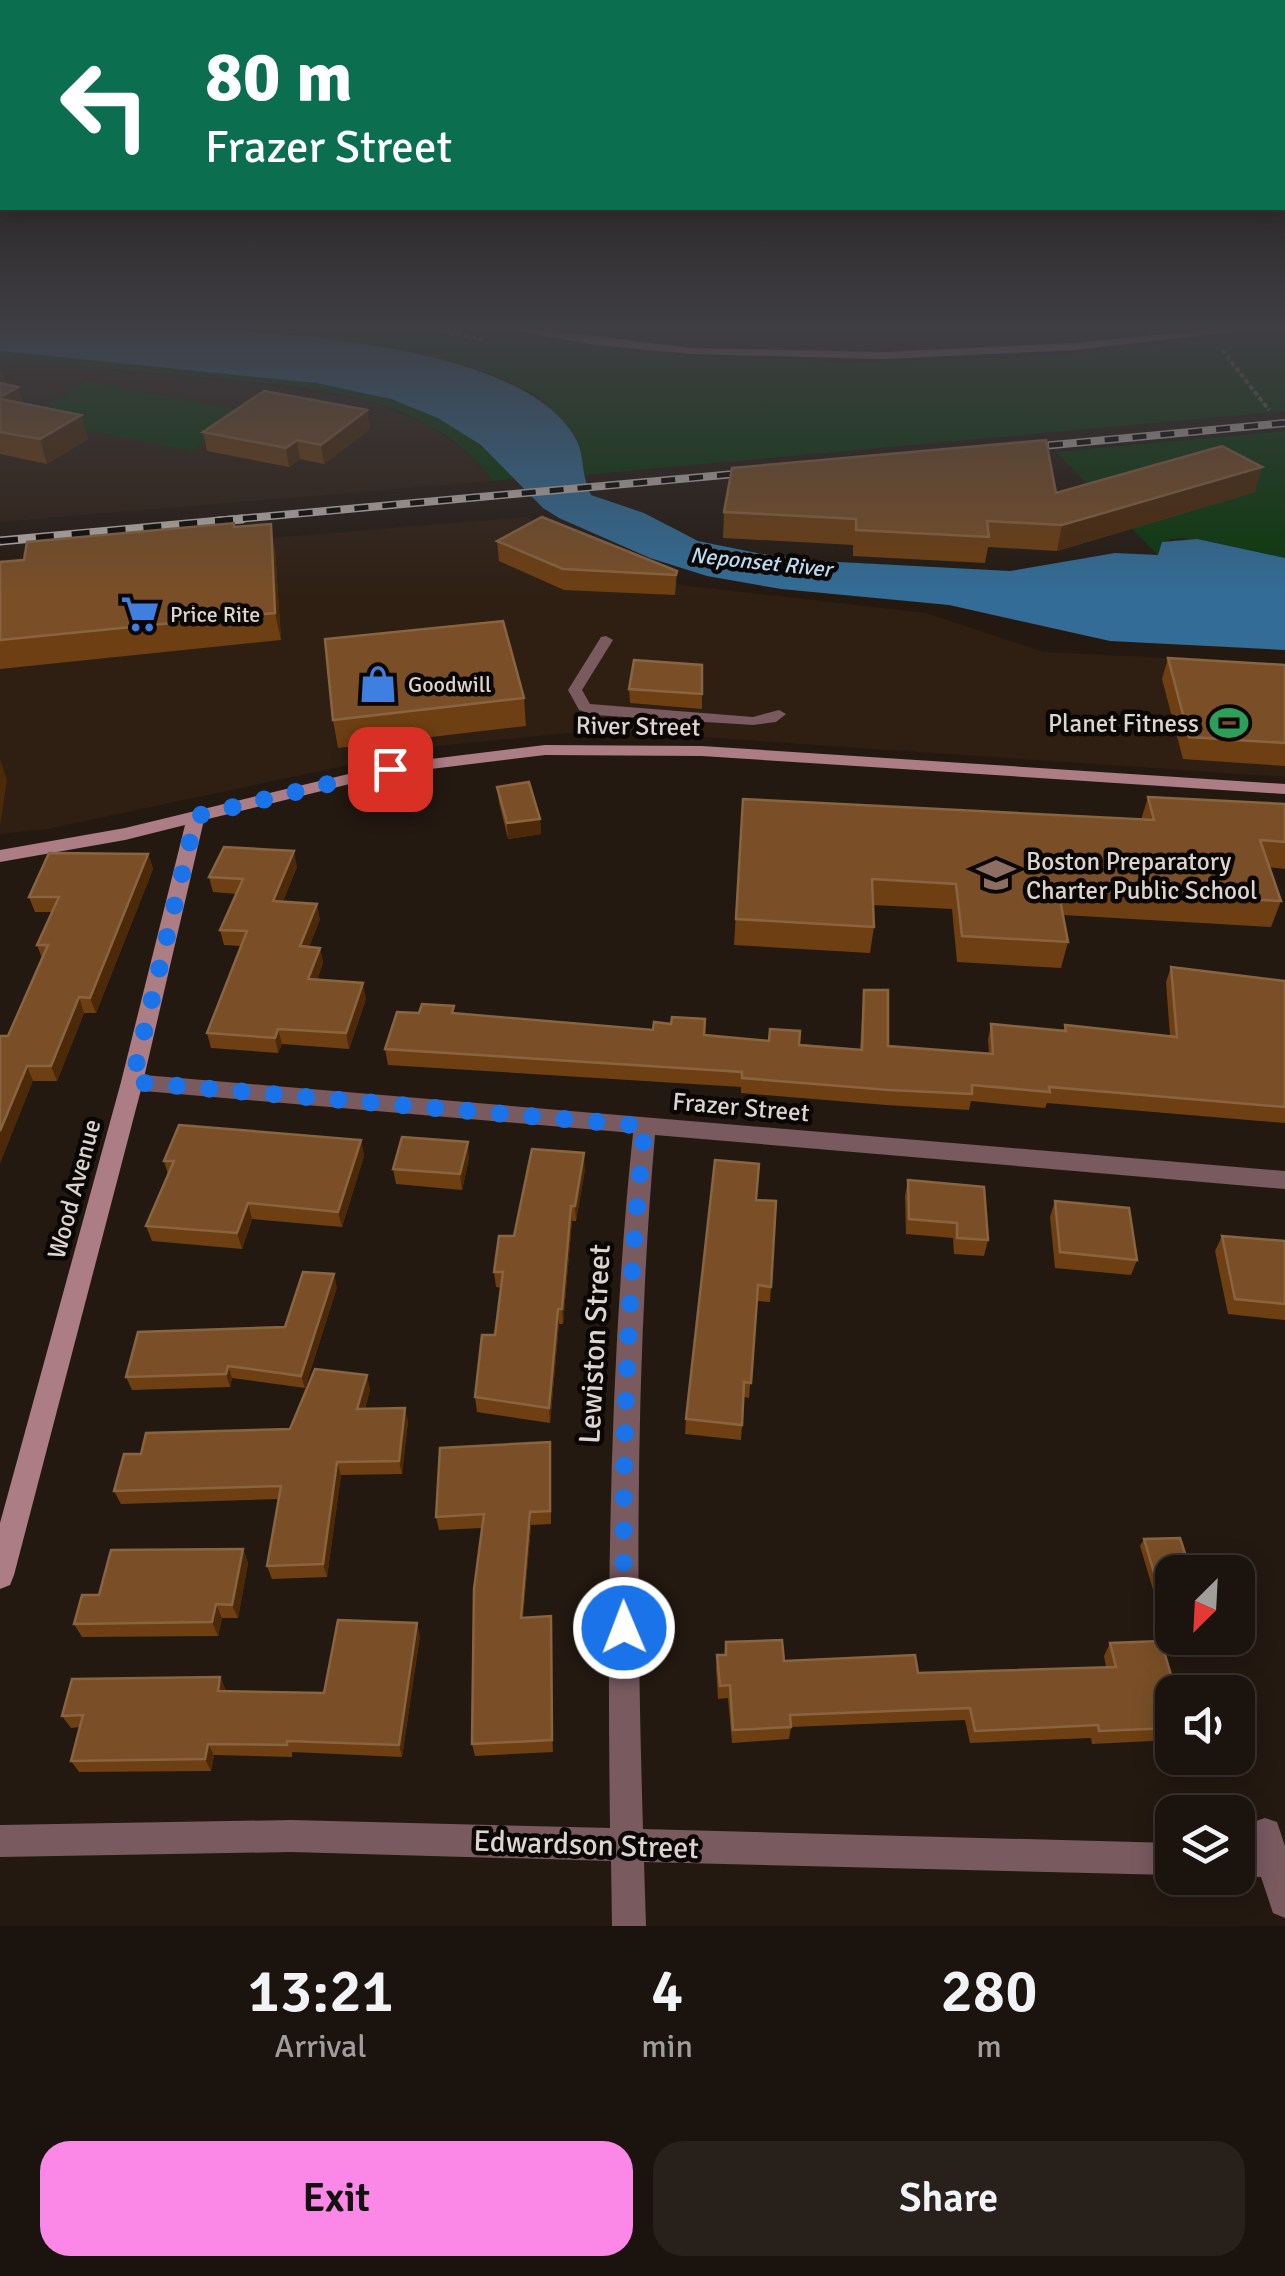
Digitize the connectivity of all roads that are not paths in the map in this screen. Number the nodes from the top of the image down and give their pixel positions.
1 (606, 640) dead end
2 (779, 714) dead end
3 (1285, 789) edge
4 (196, 816) junction
5 (0, 856) edge
6 (132, 1082) junction
7 (645, 1126) junction
8 (1285, 1180) edge
9 (0, 1575) edge
10 (0, 1840) edge
11 (627, 1847) junction
12 (1255, 1853) edge
13 (1155, 1859) edge
14 (1285, 1901) edge
15 (629, 1926) edge

1 - 2 lane
3 - 4 main road, River Street
4 - 5 main road, River Street
4 - 6 main road, Wood Avenue
6 - 7 street, Frazer Street
6 - 9 main road, Wood Avenue
7 - 8 street, Frazer Street
7 - 11 street, Lewiston Street
10 - 11 street, Edwardson Street
11 - 13 street, Edwardson Street
11 - 15 street, Lewiston Street
12 - 14 street

